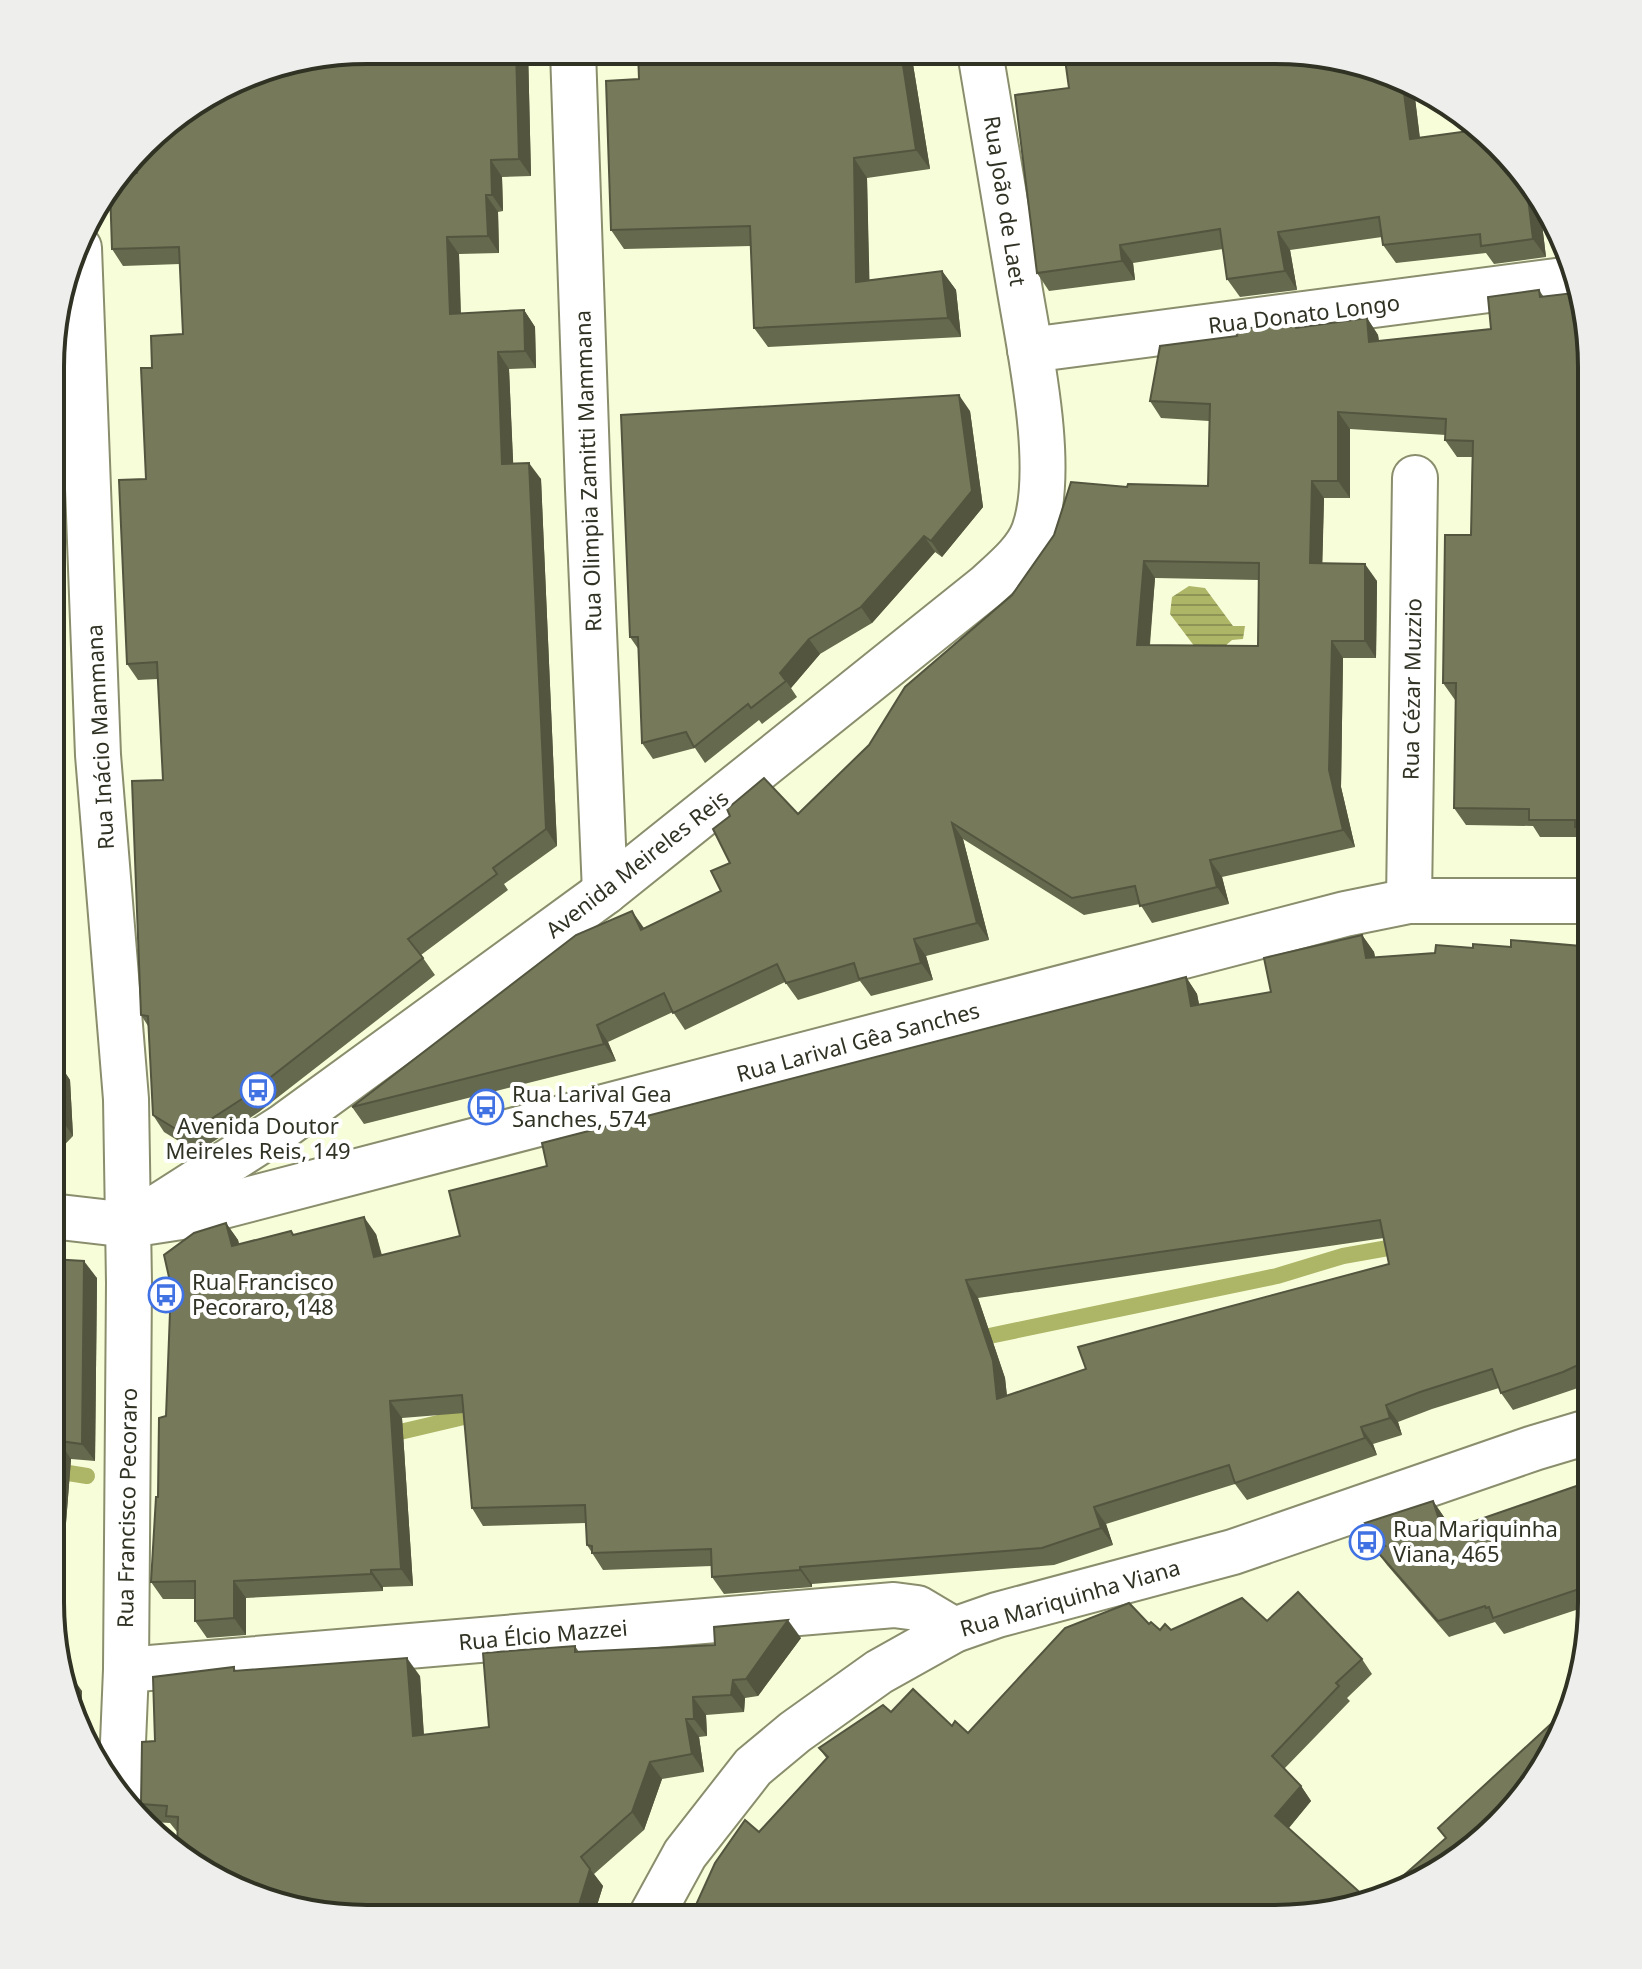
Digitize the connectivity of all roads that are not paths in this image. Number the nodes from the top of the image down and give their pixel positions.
1 (573, 64) edge
2 (982, 64) edge
3 (80, 270) edge
4 (1565, 280) edge
5 (1030, 350) junction
6 (1415, 478) dead end
7 (605, 892) junction
8 (1409, 901) junction
9 (1578, 901) edge
10 (64, 1218) edge
11 (129, 1225) junction
12 (1578, 1435) edge
13 (954, 1630) junction
14 (126, 1670) junction
15 (121, 1779) edge
16 (657, 1905) edge

1 - 7 street, Rua Olimpia Zamitti Mammana
2 - 5 street, Rua João de Laet
3 - 11 street, Rua Inácio Mammana
4 - 5 street, Rua Donato Longo
5 - 7 street, Avenida Meireles Reis
6 - 8 street, Rua Cézar Muzzio
7 - 11 street, Avenida Meireles Reis
8 - 9 street, Rua Larival Gêa Sanches
8 - 11 street, Rua Larival Gêa Sanches
10 - 11 street
11 - 14 street, Rua Francisco Pecoraro
12 - 13 street, Rua Mariquinha Viana
13 - 14 street, Rua Élcio Mazzei
13 - 16 street, Rua Mariquinha Viana
14 - 15 street, Rua Francisco Pecoraro

